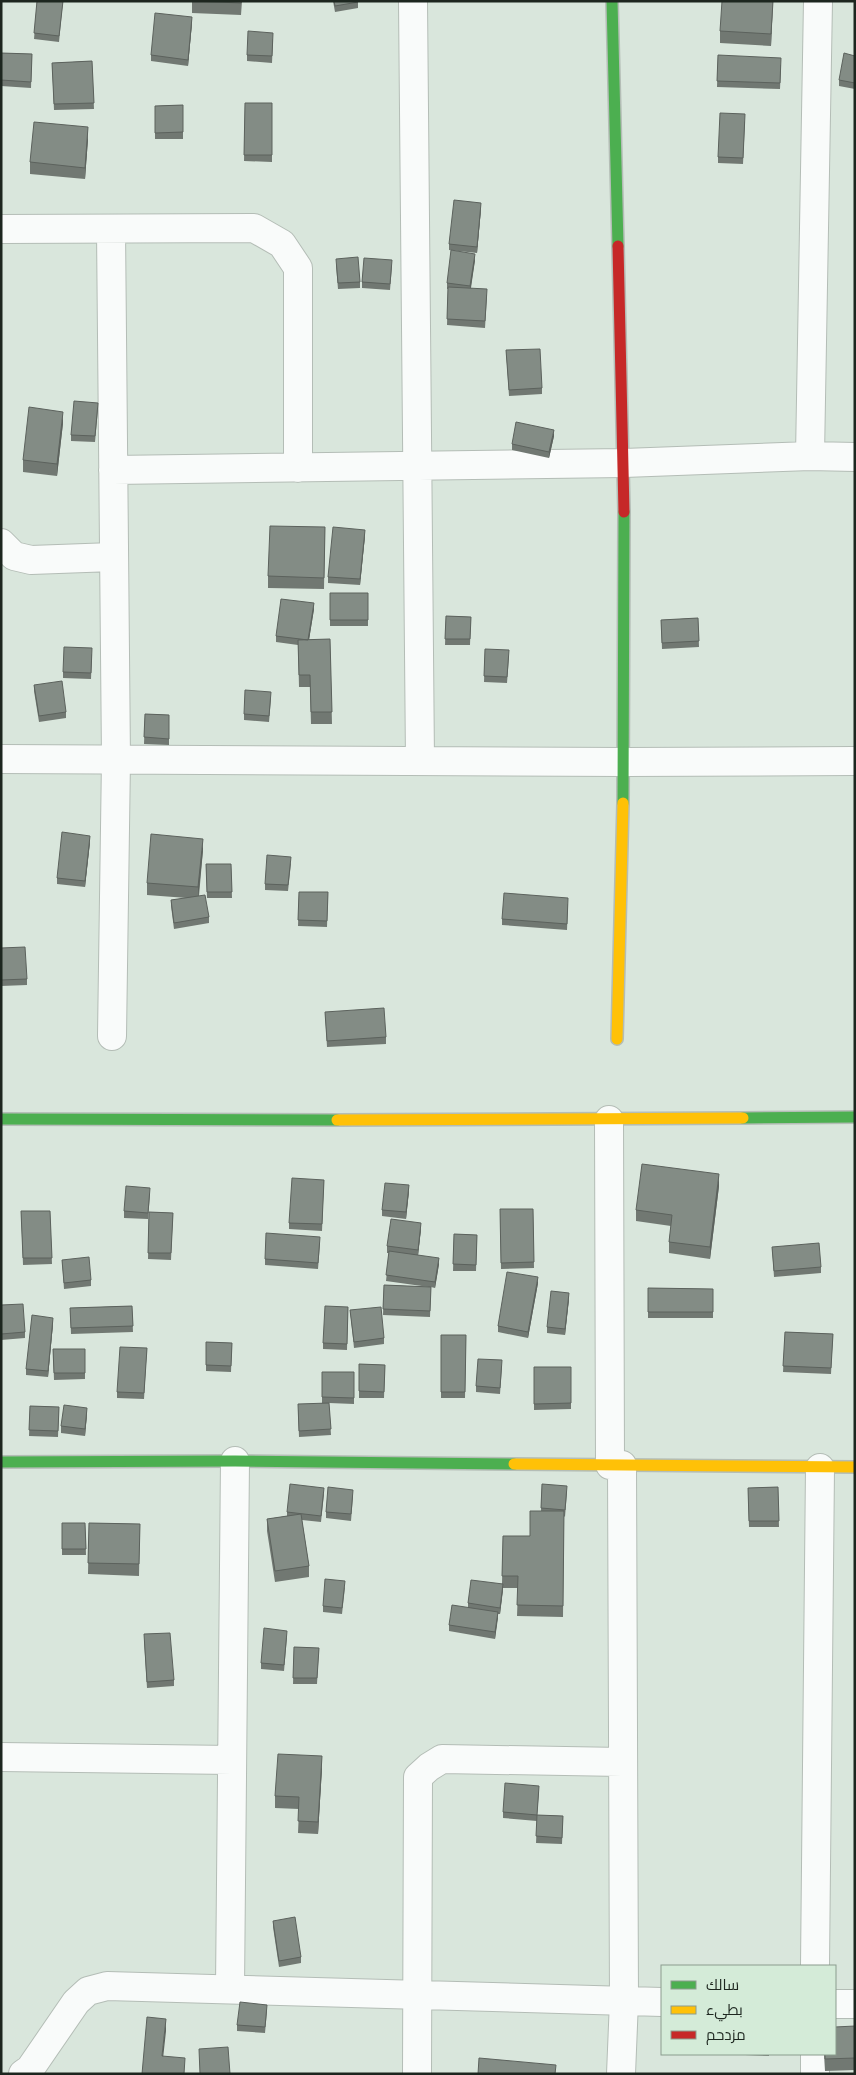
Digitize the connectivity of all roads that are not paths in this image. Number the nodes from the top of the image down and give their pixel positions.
1 (413, 1) edge
2 (612, 1) edge
3 (818, 1) edge
4 (1, 229) edge
5 (111, 230) junction
6 (810, 456) junction
7 (855, 457) edge
8 (624, 463) junction
9 (416, 466) junction
10 (298, 468) junction
11 (113, 470) junction
12 (1, 543) edge
13 (113, 558) junction
14 (1, 759) edge
15 (116, 759) junction
16 (420, 761) junction
17 (855, 761) edge
18 (624, 762) junction
19 (112, 1036) dead end
20 (616, 1039) dead end
21 (855, 1117) edge
22 (1, 1120) edge
23 (608, 1120) junction
24 (235, 1461) junction
25 (1, 1462) edge
26 (616, 1465) junction
27 (855, 1467) edge
28 (820, 1468) junction
29 (1, 1757) edge
30 (232, 1760) junction
31 (622, 1762) junction
32 (815, 1965) edge
33 (230, 1988) junction
34 (418, 1994) junction
35 (624, 2001) junction
36 (661, 2002) edge
37 (836, 2004) edge
38 (855, 2004) edge
39 (815, 2055) edge
40 (23, 2074) edge
41 (417, 2074) edge
42 (621, 2074) edge
43 (815, 2074) edge

1 - 9 street
2 - 8 street
3 - 6 street
4 - 5 street
5 - 10 street
5 - 11 street
6 - 7 street
6 - 8 street
8 - 9 street
8 - 18 street
9 - 10 street
9 - 16 street
10 - 11 street
11 - 13 street
12 - 13 street
13 - 15 street
14 - 15 street
15 - 16 street
15 - 19 street
16 - 18 street
17 - 18 street
18 - 20 street
21 - 23 street
22 - 23 street
23 - 26 street
24 - 25 street
24 - 26 street
24 - 30 street
26 - 28 street
26 - 31 street
27 - 28 street
28 - 32 street
29 - 30 street
30 - 33 street
31 - 34 street
31 - 35 street
33 - 34 street
33 - 40 street
34 - 35 street
34 - 41 street
35 - 36 street
35 - 42 street
37 - 38 street
39 - 43 street

